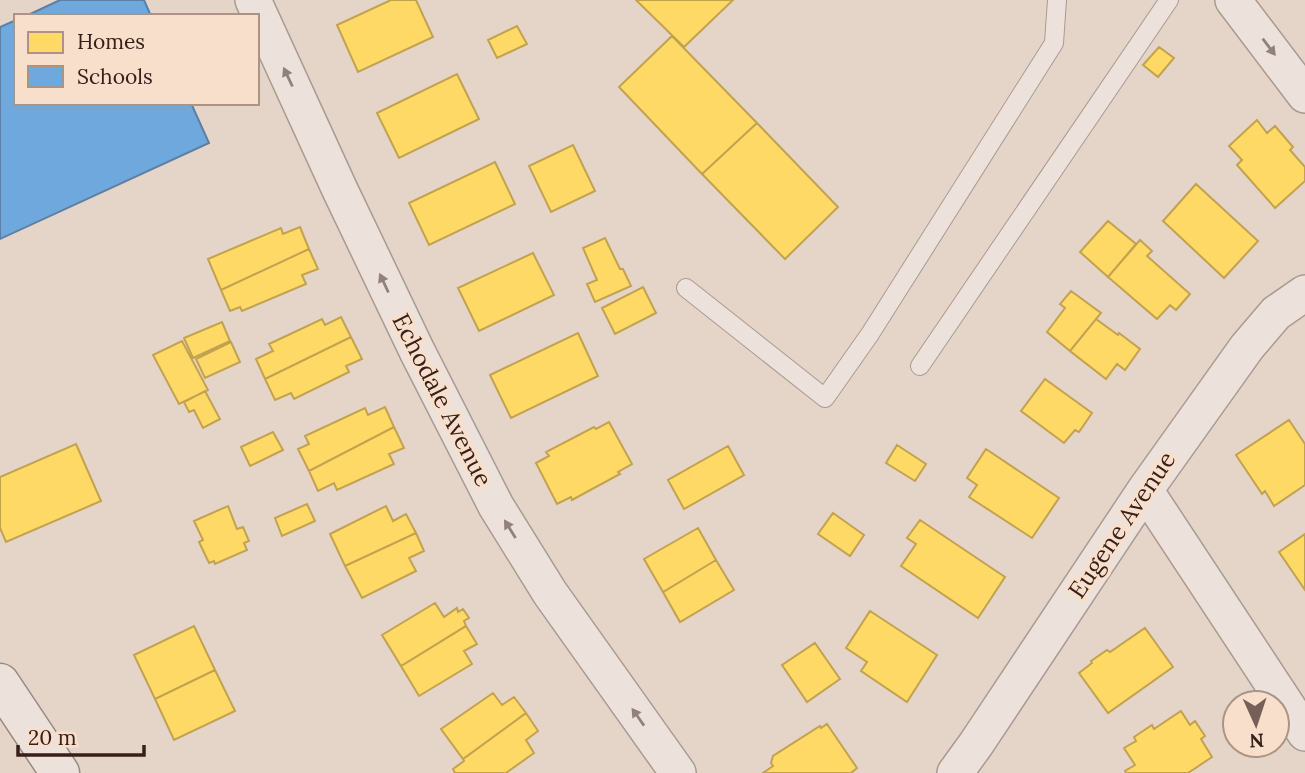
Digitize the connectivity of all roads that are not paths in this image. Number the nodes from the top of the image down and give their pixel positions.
1 (253, 0) edge
2 (1057, 0) edge
3 (1169, 0) edge
4 (1233, 0) edge
5 (1305, 95) edge
6 (685, 288) dead end
7 (1305, 293) edge
8 (920, 366) dead end
9 (1144, 490) junction
10 (0, 683) edge
11 (1305, 733) edge
12 (60, 773) edge
13 (678, 773) edge
14 (955, 773) edge

13 -> 1 street, Echodale Avenue
2 - 6 lane
3 - 8 lane
4 -> 5 street
7 - 9 street, Eugene Avenue
9 - 11 street
9 - 14 street, Eugene Avenue
10 - 12 main road

